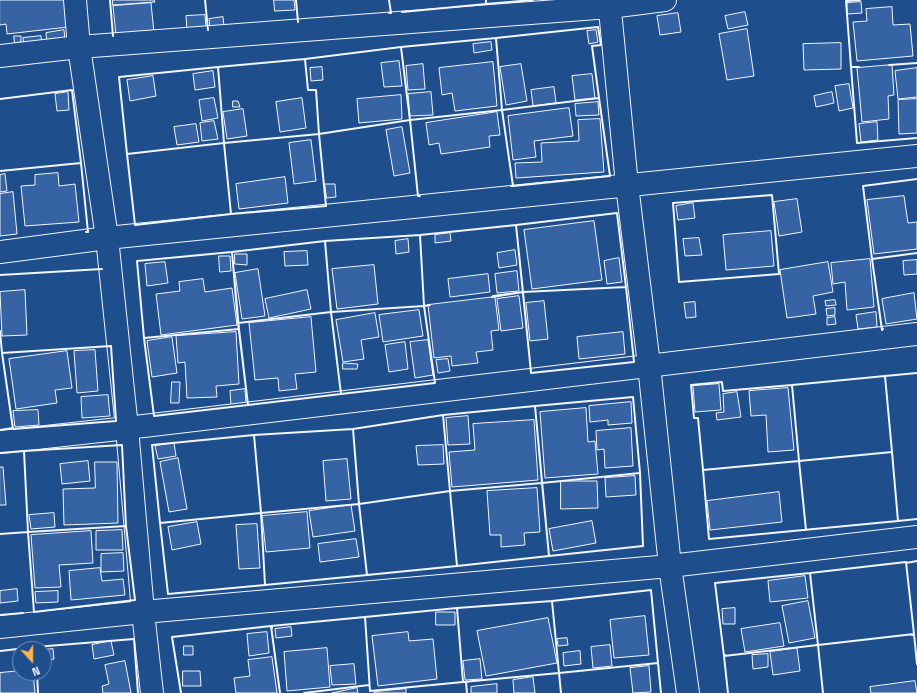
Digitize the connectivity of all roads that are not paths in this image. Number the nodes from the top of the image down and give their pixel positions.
1 (75, 0) edge
2 (665, 0) edge
3 (610, 4) edge
4 (79, 47) junction
5 (0, 56) edge
6 (917, 156) edge
7 (627, 185) junction
8 (107, 238) junction
9 (0, 252) edge
10 (917, 334) edge
11 (649, 366) junction
12 (127, 428) junction
13 (0, 442) edge
14 (917, 537) edge
15 (670, 566) junction
16 (143, 612) junction
17 (0, 627) edge
18 (152, 693) edge
19 (688, 693) edge

1 - 4 street
2 - 3 street
3 - 4 street
3 - 7 street
4 - 5 street
4 - 8 street
6 - 7 street
7 - 8 street
7 - 11 street
8 - 9 street
8 - 12 street
10 - 11 street
11 - 12 street
11 - 15 street
12 - 13 street
12 - 16 street
14 - 15 street
15 - 16 street
15 - 19 street
16 - 17 street
16 - 18 street

